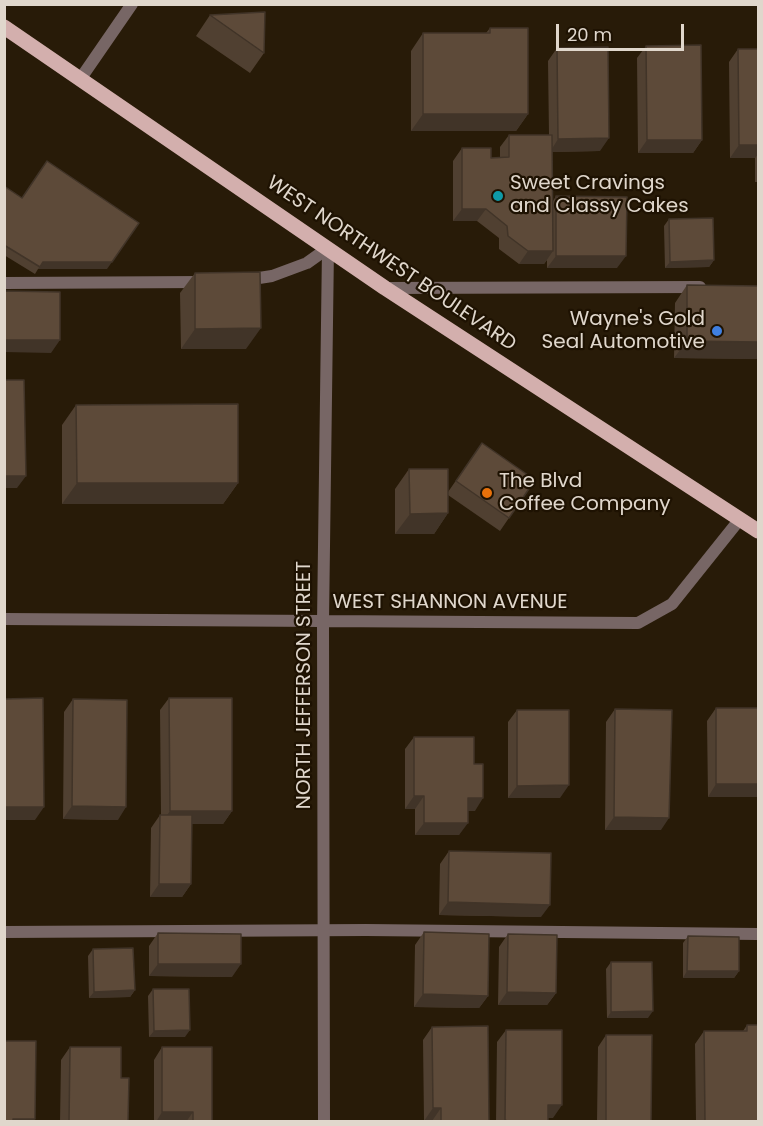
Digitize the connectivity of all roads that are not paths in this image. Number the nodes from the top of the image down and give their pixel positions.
1 (132, 4) edge
2 (4, 27) edge
3 (81, 78) junction
4 (328, 248) junction
5 (4, 283) edge
6 (713, 287) edge
7 (385, 288) junction
8 (740, 519) junction
9 (759, 531) edge
10 (4, 619) edge
11 (323, 621) junction
12 (324, 930) junction
13 (4, 932) edge
14 (759, 934) edge
15 (324, 1122) edge

1 - 3 street
2 - 3 main road, WEST NORTHWEST BOULEVARD
3 - 4 main road, WEST NORTHWEST BOULEVARD
4 - 5 street
4 - 7 main road, WEST NORTHWEST BOULEVARD
4 - 11 street, NORTH JEFFERSON STREET
6 - 7 street
7 - 8 main road, WEST NORTHWEST BOULEVARD
8 - 9 main road, WEST NORTHWEST BOULEVARD
8 - 11 street, WEST SHANNON AVENUE
10 - 11 street, WEST SHANNON AVENUE
11 - 12 street, NORTH JEFFERSON STREET
12 - 13 street
12 - 14 street
12 - 15 street, NORTH JEFFERSON STREET

